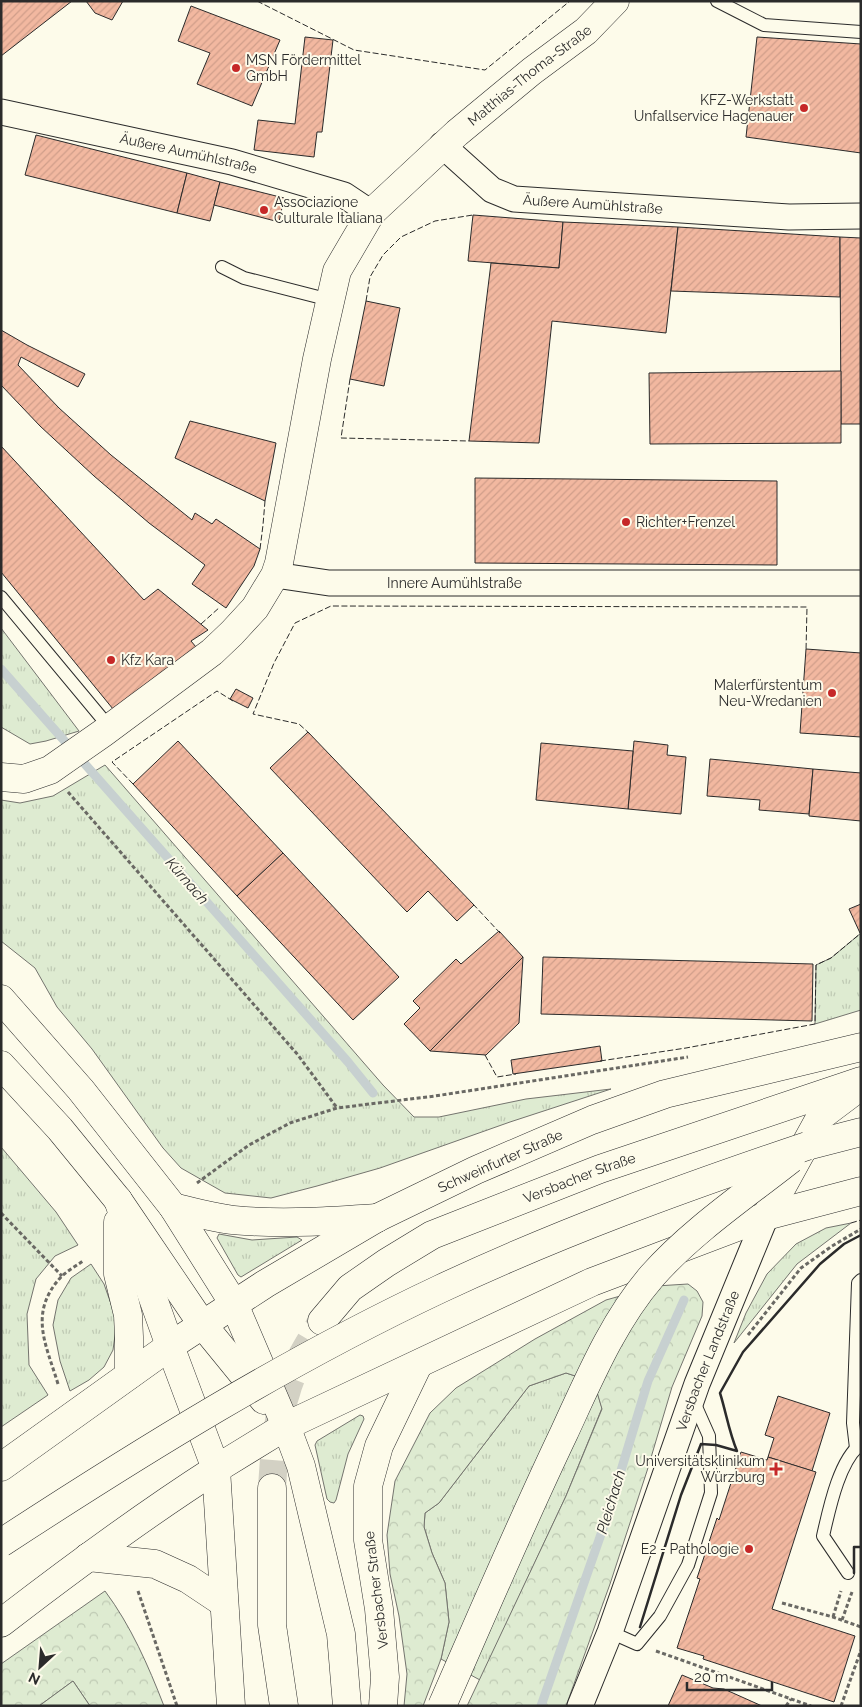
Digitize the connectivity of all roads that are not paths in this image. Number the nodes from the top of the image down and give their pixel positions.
1 (615, 1) edge
2 (718, 1) edge
3 (861, 32) edge
4 (1, 112) edge
5 (442, 146) junction
6 (371, 213) junction
7 (861, 216) edge
8 (222, 267) dead end
9 (330, 300) junction
10 (275, 575) junction
11 (861, 583) edge
12 (1, 597) edge
13 (106, 731) junction
14 (1, 777) edge
15 (1, 999) edge
16 (861, 1047) edge
17 (1, 1065) edge
18 (861, 1081) edge
19 (861, 1086) edge
20 (861, 1132) edge
21 (807, 1146) junction
22 (791, 1169) junction
23 (861, 1191) edge
24 (118, 1200) junction
25 (173, 1207) junction
26 (793, 1208) junction
27 (766, 1216) junction
28 (377, 1218) junction
29 (861, 1280) edge
30 (234, 1304) junction
31 (322, 1320) tunnel mouth
32 (202, 1324) junction
33 (170, 1346) junction
34 (858, 1352) edge
35 (418, 1365) junction
36 (129, 1375) junction
37 (692, 1398) junction
38 (286, 1426) junction
39 (858, 1446) edge
40 (1, 1468) edge
41 (216, 1469) junction
42 (272, 1488) tunnel mouth
43 (1, 1543) edge
44 (88, 1557) junction
45 (848, 1573) road end
46 (224, 1603) junction
47 (1, 1623) edge
48 (610, 1632) junction
49 (231, 1706) edge
50 (284, 1706) edge
51 (347, 1706) edge
52 (383, 1706) edge
53 (442, 1706) edge
54 (580, 1706) edge

1 - 5 main road, Matthias-Thoma-Straße
2 - 3 lane
4 - 6 street, Äußere Aumühlstraße
5 - 6 main road
5 - 7 street, Äußere Aumühlstraße
6 - 9 main road
8 - 9 lane
9 - 10 main road
10 - 11 street, Innere Aumühlstraße
10 - 13 main road
12 - 13 lane
13 - 14 main road
15 - 25 main road
16 - 28 main road, Schweinfurter Straße
17 - 24 main road
18 - 31 main road, Versbacher Straße
19 - 22 main road
20 - 21 main road
21 - 43 main road, bridge
21 - 53 main road, bridge
22 - 26 main road
22 - 27 main road
23 - 26 main road
24 - 32 main road
24 - 33 main road
24 - 36 main road
25 - 28 main road
25 - 30 main road
26 - 27 main road
27 - 35 main road
27 - 37 street, Versbacher Landstraße
28 - 30 main road, Schweinfurter Straße
29 - 34 lane
30 - 32 main road, Schweinfurter Straße
30 - 38 main road
32 - 33 main road, Schweinfurter Straße
32 - 38 main road
33 - 36 main road, Schweinfurter Straße
33 - 41 main road
34 - 39 lane
35 - 38 main road
35 - 52 main road, Versbacher Straße
36 - 40 main road, Schweinfurter Straße
37 - 48 street, Versbacher Landstraße
37 - 48 lane
38 - 41 main road
38 - 51 main road
39 - 45 lane
41 - 44 main road
41 - 46 main road
42 - 50 main road
44 - 46 main road
44 - 47 main road
46 - 49 main road
48 - 54 street, Versbacher Landstraße

